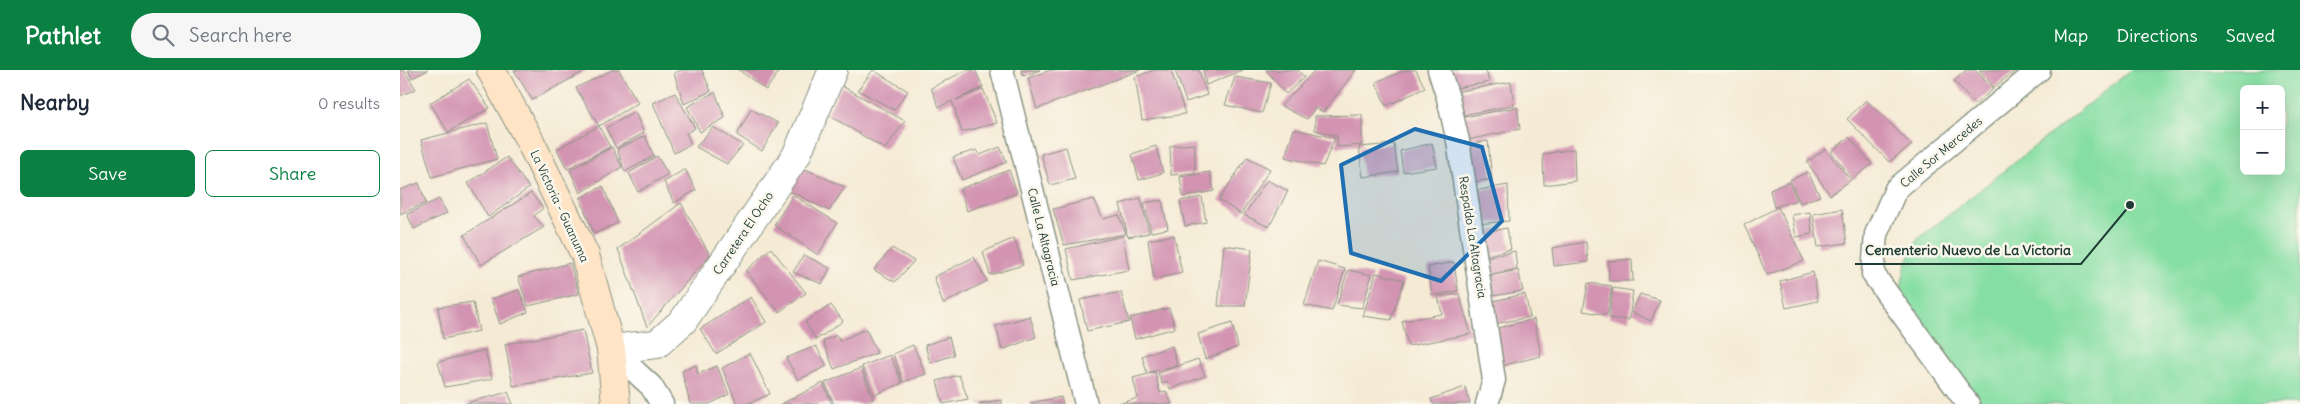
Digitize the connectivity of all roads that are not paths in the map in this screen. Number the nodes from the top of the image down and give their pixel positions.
1 (491, 70) edge
2 (832, 70) edge
3 (1002, 70) edge
4 (1439, 70) edge
5 (2039, 70) edge
6 (611, 349) junction
7 (616, 404) edge
8 (662, 404) edge
9 (1086, 404) edge
10 (1487, 404) edge
11 (1968, 404) edge

1 - 6 main road, La Victoria - Guanuma
2 - 6 street, Carretera El Ocho
3 - 9 street, Calle La Altagracia
4 - 10 street, Respaldo La Altagracia
5 - 11 street, Calle Sor Mercedes
6 - 7 main road, La Victoria - Guanuma
6 - 8 street

